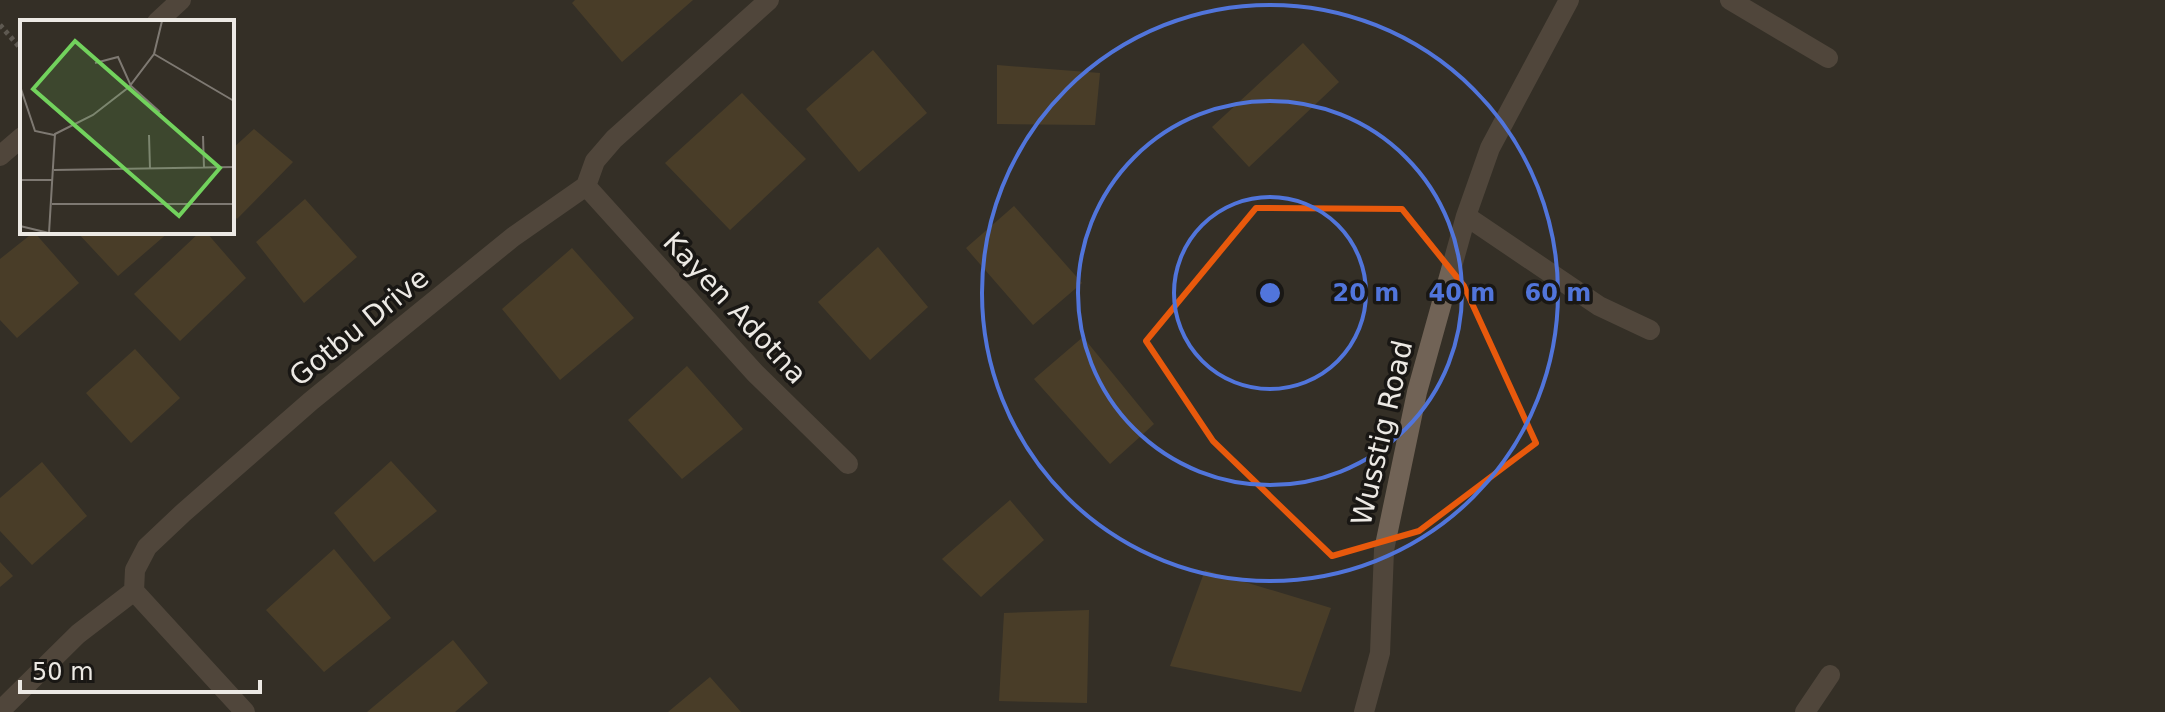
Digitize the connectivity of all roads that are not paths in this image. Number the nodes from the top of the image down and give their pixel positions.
1 (181, 0) edge
2 (769, 0) edge
3 (1569, 0) edge
4 (1730, 0) edge
5 (159, 20) edge
6 (1828, 58) dead end
7 (20, 139) edge
8 (0, 156) edge
9 (586, 186) junction
10 (1466, 216) junction
11 (1650, 330) dead end
12 (848, 464) dead end
13 (134, 591) junction
14 (1830, 675) dead end
15 (0, 711) edge
16 (245, 712) edge
17 (1364, 712) edge
18 (1805, 712) edge

1 - 5 street
2 - 9 street, Gotbu Drive
3 - 10 street, Wusstig Road
4 - 6 street
7 - 8 street
9 - 12 street, Kayen Adotna
9 - 13 street, Gotbu Drive
10 - 11 street
10 - 17 street, Wusstig Road
13 - 15 street
13 - 16 street
14 - 18 street

